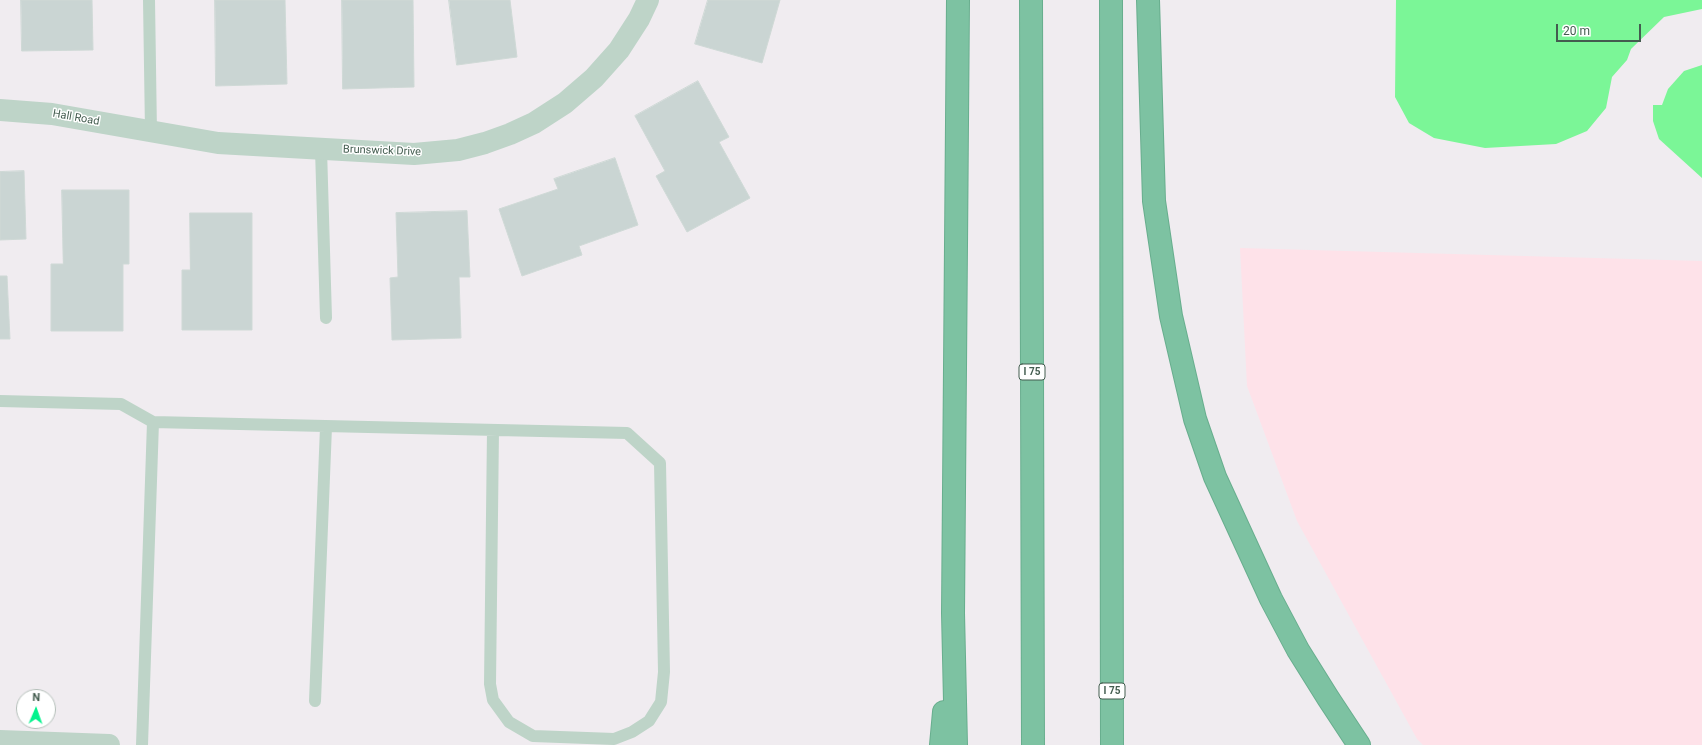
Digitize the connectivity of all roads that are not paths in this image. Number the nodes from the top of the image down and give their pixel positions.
1 (149, 0) edge
2 (648, 0) edge
3 (958, 0) edge
4 (1031, 0) edge
5 (1111, 0) edge
6 (1148, 0) edge
7 (0, 110) edge
8 (151, 132) junction
9 (320, 149) junction
10 (326, 318) dead end
11 (0, 401) edge
12 (153, 422) junction
13 (326, 427) junction
14 (493, 430) junction
15 (953, 613) junction
16 (315, 701) dead end
17 (0, 742) edge
18 (109, 745) edge
19 (142, 745) edge
20 (941, 745) edge
21 (956, 745) edge
22 (1033, 745) edge
23 (1112, 745) edge
24 (1359, 745) edge

1 - 8 lane
2 - 9 street, Brunswick Drive
3 - 15 highway
4 - 22 highway, I 75
5 - 23 highway, I 75
6 - 24 highway
7 - 8 street, Hall Road
8 - 9 street, Brunswick Drive
9 - 10 lane
11 - 12 lane
12 - 13 lane
12 - 19 lane
13 - 14 lane
13 - 16 lane
14 - 14 lane
15 - 20 highway
15 - 21 highway
17 - 18 street

